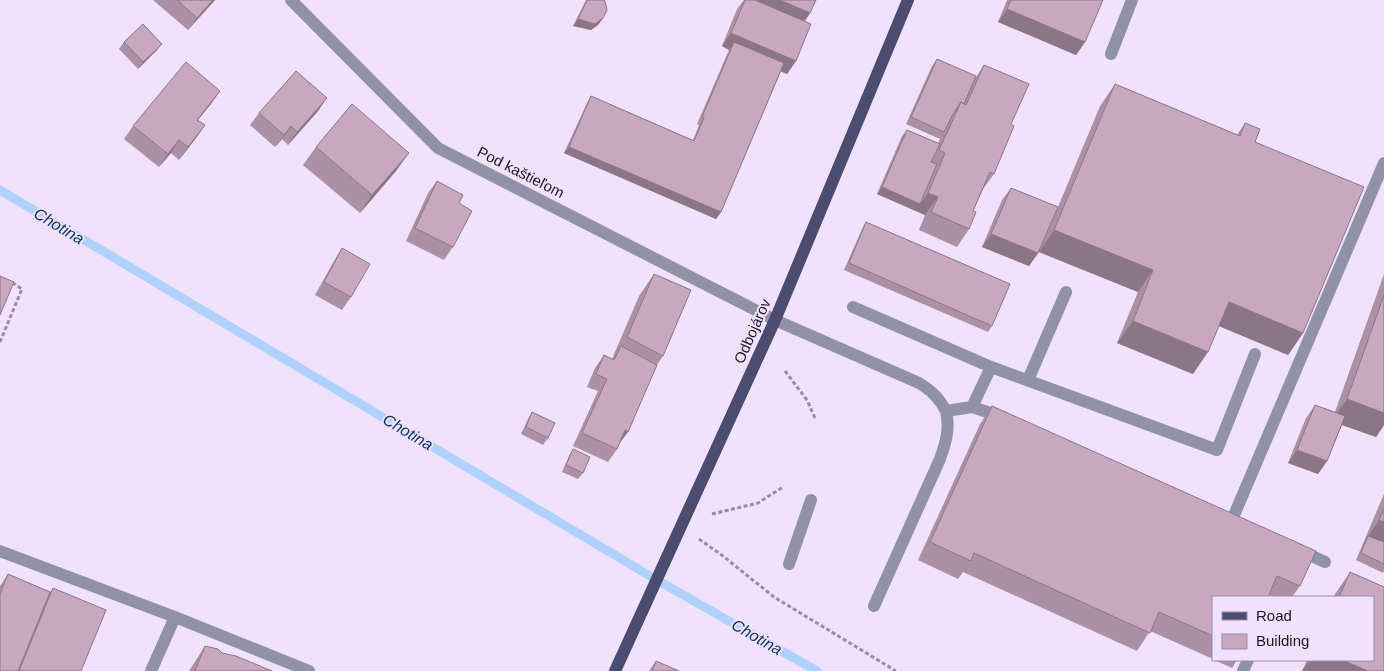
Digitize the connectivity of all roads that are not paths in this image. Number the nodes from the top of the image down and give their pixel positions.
1 (291, 0) edge
2 (908, 0) edge
3 (1132, 0) edge
4 (1111, 54) dead end
5 (1384, 163) edge
6 (1066, 292) dead end
7 (853, 307) dead end
8 (776, 320) junction
9 (1256, 354) dead end
10 (991, 367) junction
11 (1028, 380) junction
12 (972, 408) junction
13 (946, 411) junction
14 (1011, 421) edge
15 (811, 500) dead end
16 (1232, 520) edge
17 (1291, 547) edge
18 (0, 551) edge
19 (1325, 562) dead end
20 (789, 564) dead end
21 (874, 606) dead end
22 (174, 617) junction
23 (151, 671) edge
24 (309, 671) edge
25 (615, 671) edge

1 - 8 street, Pod kaštieľom
2 - 8 main road, Odbojárov
3 - 4 street
5 - 16 street
6 - 11 street
7 - 10 street
8 - 13 street, Pod kaštieľom
8 - 25 main road, Odbojárov
9 - 11 street
10 - 11 street
10 - 12 street
12 - 13 street
12 - 14 street
13 - 21 street
15 - 20 street
17 - 19 street
18 - 22 street
22 - 23 street
22 - 24 street

